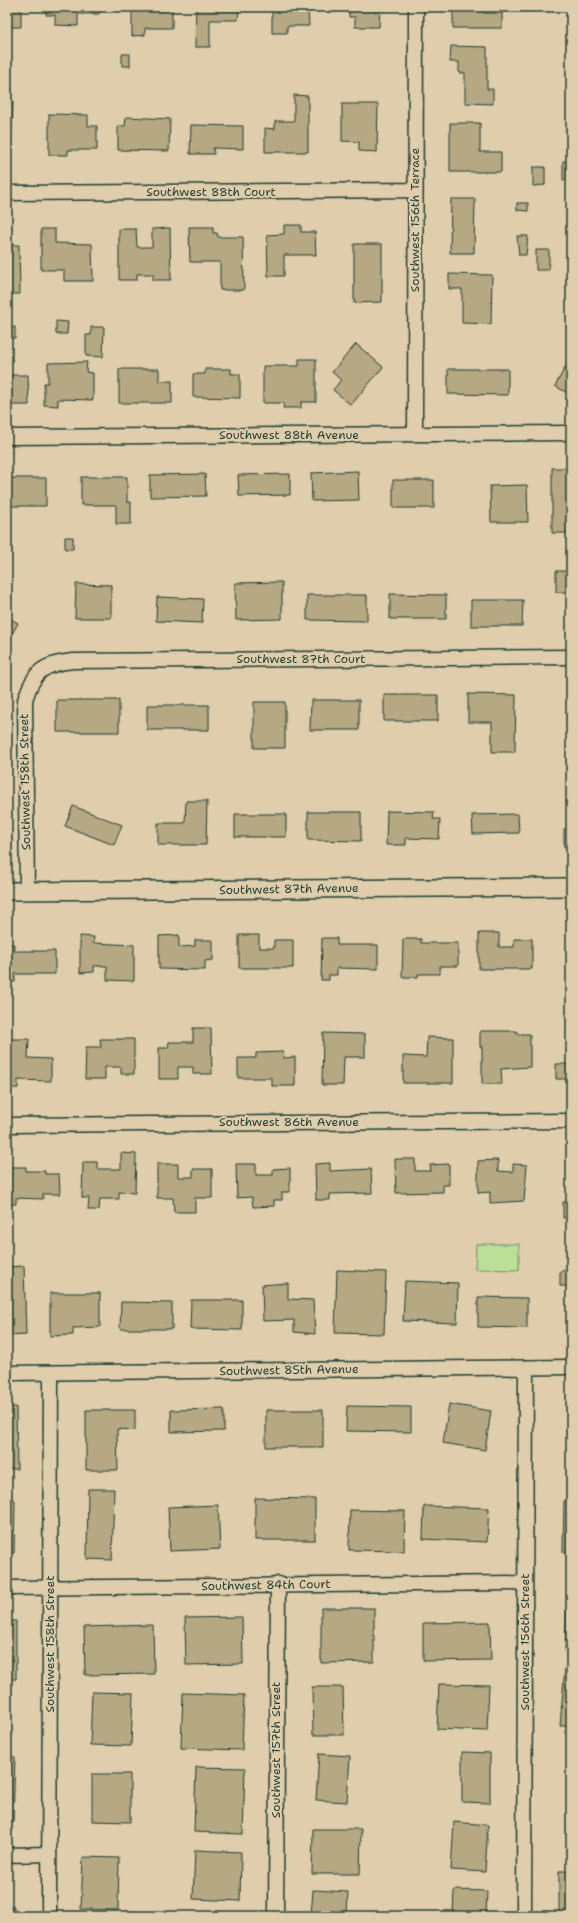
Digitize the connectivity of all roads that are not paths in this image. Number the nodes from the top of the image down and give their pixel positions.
1 (416, 7) edge
2 (415, 190) junction
3 (7, 193) edge
4 (571, 433) edge
5 (415, 434) junction
6 (7, 437) edge
7 (571, 657) edge
8 (35, 675) joint
9 (571, 887) edge
10 (7, 891) edge
11 (27, 891) junction
12 (571, 1120) edge
13 (7, 1125) edge
14 (571, 1367) edge
15 (526, 1368) junction
16 (7, 1373) edge
17 (51, 1373) junction
18 (525, 1583) junction
19 (278, 1584) junction
20 (50, 1587) junction
21 (7, 1588) edge
22 (7, 1854) edge
23 (49, 1854) junction
24 (49, 1916) edge
25 (276, 1916) edge
26 (524, 1916) edge

1 - 2 street, Southwest 156th Terrace
2 - 3 street, Southwest 88th Court
2 - 5 street, Southwest 156th Terrace
4 - 5 street, Southwest 88th Avenue
5 - 6 street, Southwest 88th Avenue
7 - 8 street, Southwest 87th Court
8 - 11 street, Southwest 158th Street
9 - 11 street, Southwest 87th Avenue
10 - 11 street, Southwest 87th Avenue
12 - 13 street, Southwest 86th Avenue
14 - 15 street, Southwest 85th Avenue
15 - 17 street, Southwest 85th Avenue
15 - 18 street, Southwest 156th Street
16 - 17 street, Southwest 85th Avenue
17 - 20 street, Southwest 158th Street
18 - 19 street, Southwest 84th Court
18 - 26 street, Southwest 156th Street
19 - 20 street, Southwest 84th Court
19 - 25 street, Southwest 157th Street
20 - 21 street, Southwest 84th Court
20 - 23 street, Southwest 158th Street
22 - 23 street
23 - 24 street, Southwest 158th Street

